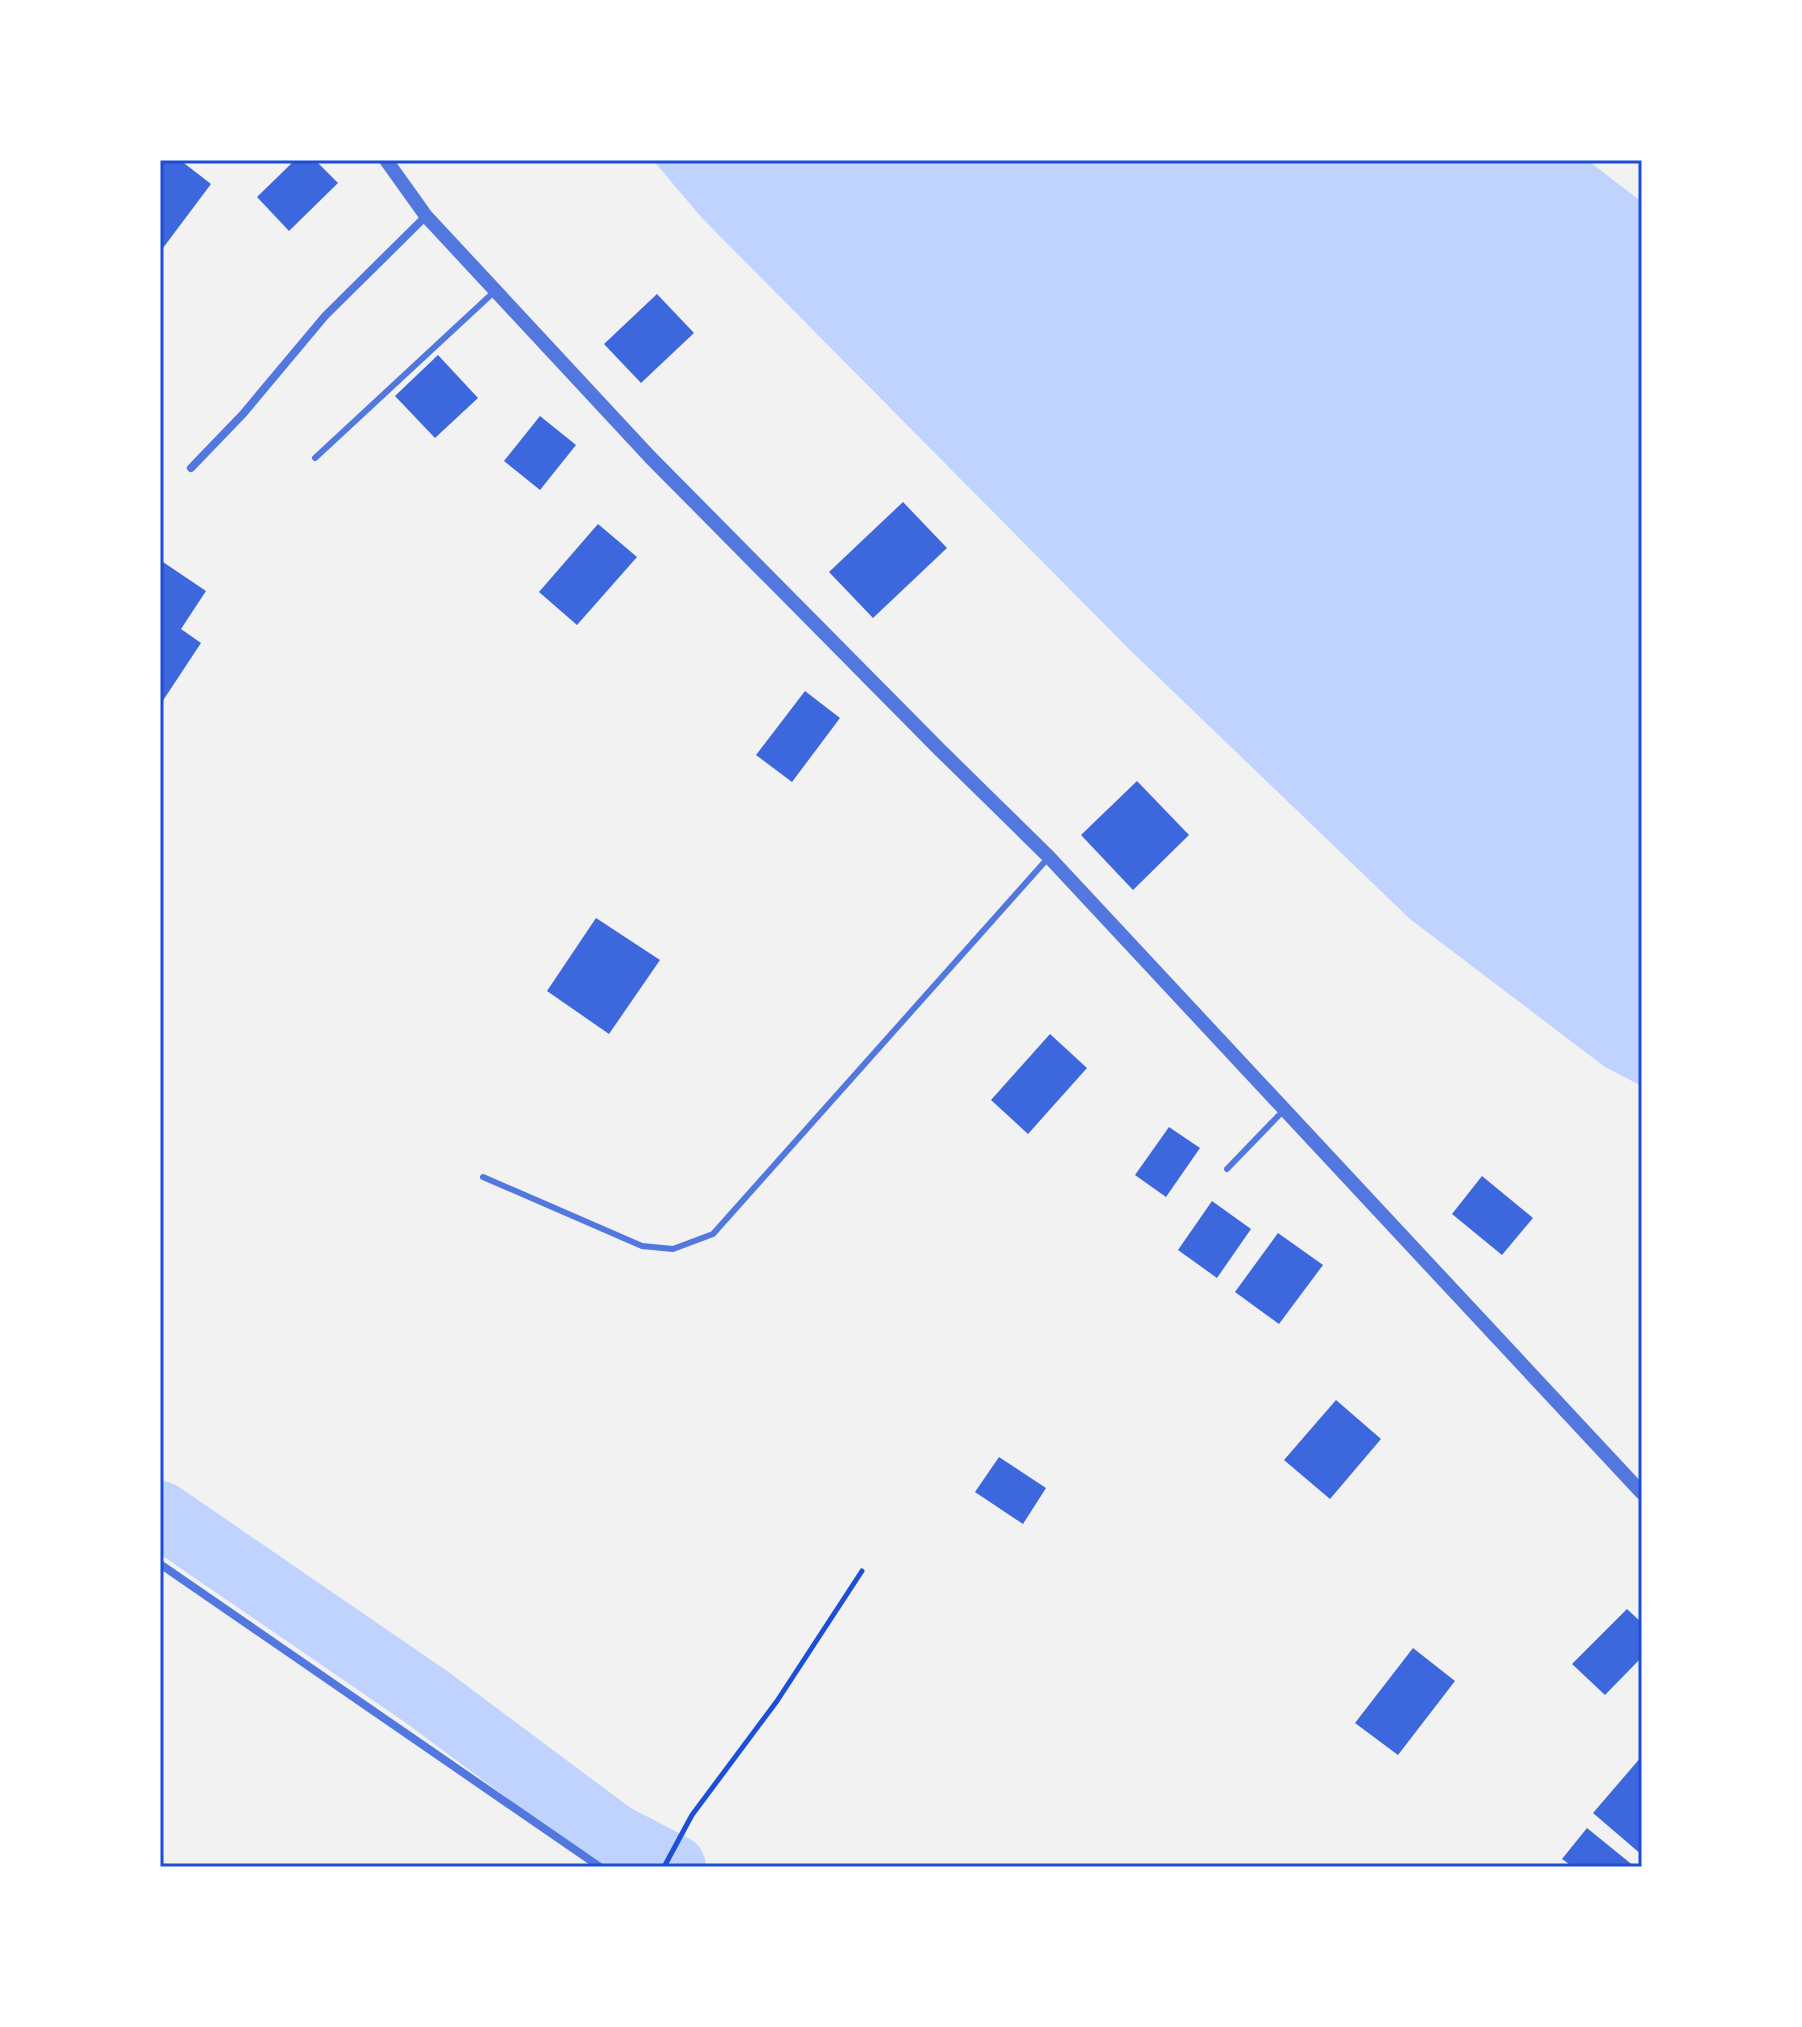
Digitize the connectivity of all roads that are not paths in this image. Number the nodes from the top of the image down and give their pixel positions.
1 (386, 160) edge
2 (426, 216) junction
3 (495, 291) junction
4 (315, 458) dead end
5 (191, 468) dead end
6 (1049, 857) junction
7 (1285, 1110) junction
8 (1227, 1169) dead end
9 (483, 1177) dead end
10 (1642, 1493) edge
11 (160, 1564) edge
12 (600, 1867) edge

1 - 2 street
2 - 3 street
2 - 5 street
3 - 4 lane
3 - 6 street
6 - 7 street
6 - 9 lane
7 - 8 lane
7 - 10 street
11 - 12 street

